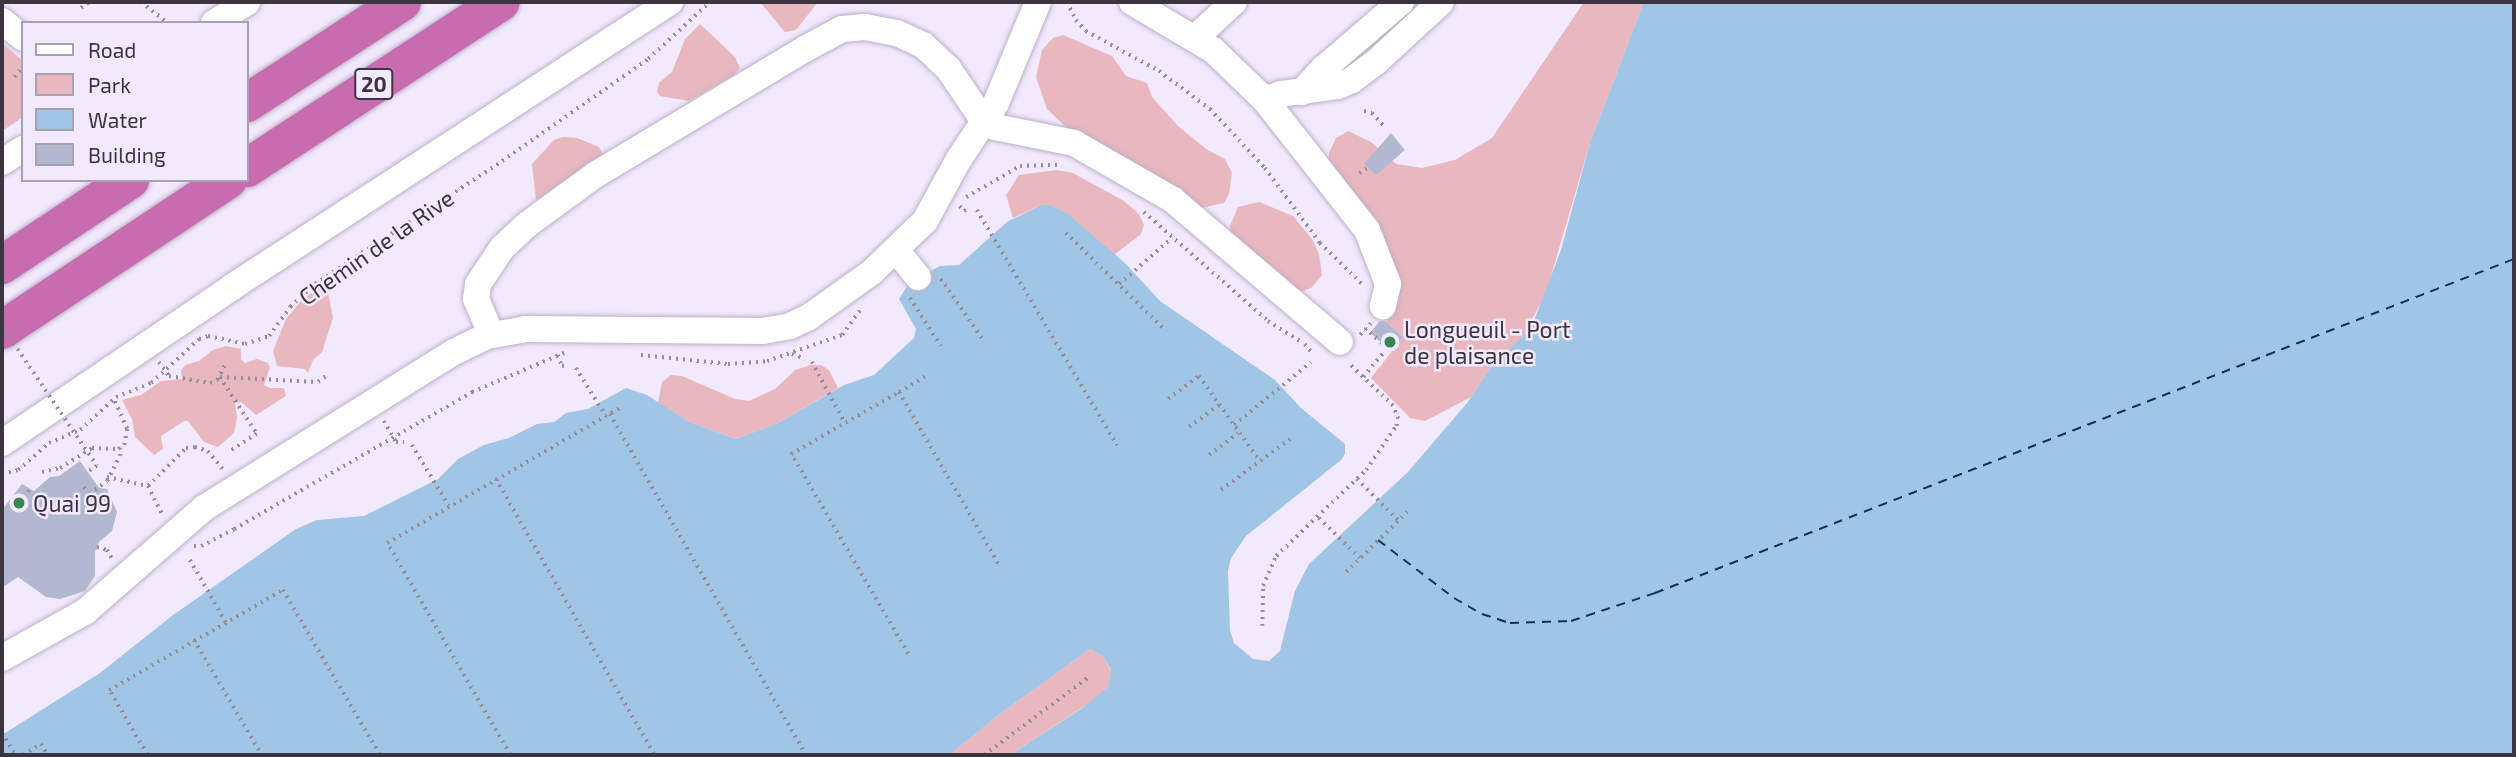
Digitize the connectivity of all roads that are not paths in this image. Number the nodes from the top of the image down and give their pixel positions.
1 (247, 2) edge
2 (402, 2) edge
3 (501, 2) edge
4 (670, 2) edge
5 (1038, 2) edge
6 (1132, 2) edge
7 (1234, 2) edge
8 (1401, 2) edge
9 (1441, 2) edge
10 (2, 21) edge
11 (217, 21) edge
12 (21, 36) edge
13 (1195, 37) junction
14 (1302, 92) junction
15 (1265, 100) junction
16 (248, 102) edge
17 (985, 123) junction
18 (21, 150) edge
19 (2, 162) edge
20 (248, 167) edge
21 (127, 182) edge
22 (225, 182) edge
23 (896, 250) junction
24 (2, 265) edge
25 (921, 282) road end
26 (1383, 306) dead end
27 (2, 328) edge
28 (491, 334) junction
29 (1339, 347) road end
30 (2, 443) edge
31 (2, 658) edge

1 - 11 street
2 - 16 highway, 20
3 - 20 highway, 20
4 - 30 street, Chemin de la Rive
5 - 17 street
6 - 13 street
7 - 13 street
8 - 14 street
9 - 14 street
10 - 12 street
13 - 15 street
14 - 15 street
15 - 26 street
17 - 23 street
17 - 28 street
17 - 29 street
18 - 19 street
21 - 24 highway
22 - 27 highway
23 - 25 street
23 - 28 street
28 - 31 street

